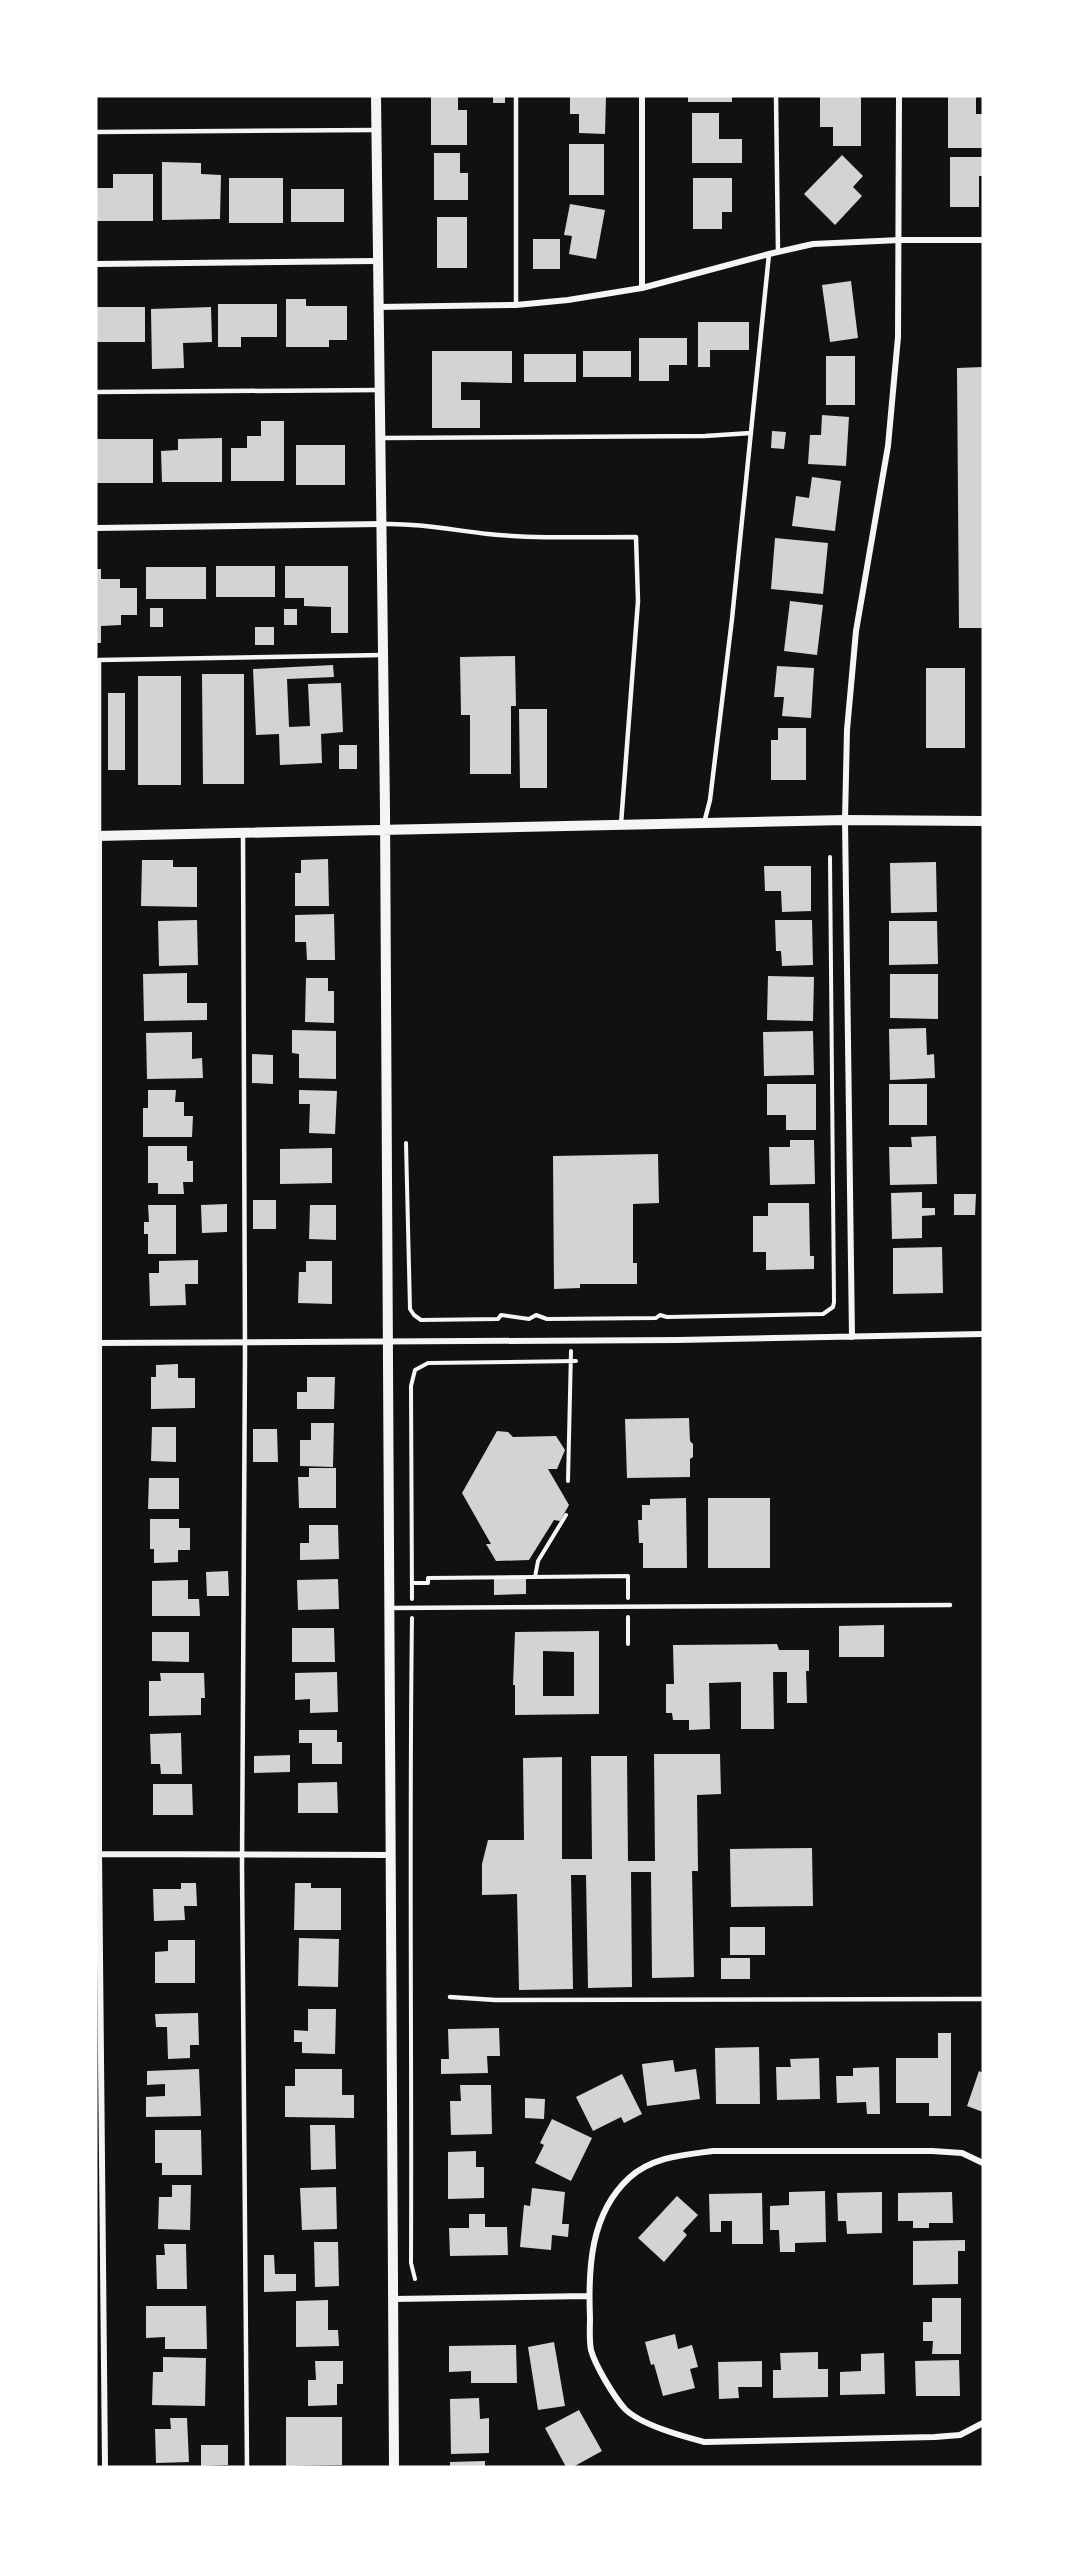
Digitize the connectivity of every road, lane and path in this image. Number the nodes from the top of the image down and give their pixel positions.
1 (376, 96) edge
2 (516, 96) edge
3 (642, 96) edge
4 (776, 96) edge
5 (899, 96) edge
6 (376, 130) junction
7 (96, 132) edge
8 (900, 240) junction
9 (983, 240) edge
10 (778, 252) junction
11 (769, 254) junction
12 (377, 261) junction
13 (96, 264) edge
14 (642, 288) junction
15 (516, 305) junction
16 (377, 307) junction
17 (379, 390) junction
18 (96, 392) edge
19 (751, 433) junction
20 (380, 438) junction
21 (382, 524) junction
22 (96, 528) edge
23 (383, 655) junction
24 (845, 820) junction
25 (983, 821) edge
26 (703, 823) junction
27 (621, 824) junction
28 (384, 830) junction
29 (243, 834) junction
30 (97, 836) edge
31 (830, 857) dead end
32 (406, 1143) dead end
33 (983, 1334) edge
34 (852, 1337) junction
35 (245, 1341) junction
36 (387, 1341) junction
37 (572, 1341) junction
38 (97, 1343) edge
39 (573, 1361) junction
40 (568, 1481) dead end
41 (566, 1515) dead end
42 (535, 1577) junction
43 (412, 1583) junction
44 (950, 1605) dead end
45 (628, 1607) junction
46 (388, 1608) junction
47 (412, 1609) junction
48 (628, 1644) dead end
49 (97, 1854) edge
50 (242, 1855) junction
51 (389, 1855) junction
52 (450, 1997) dead end
53 (983, 1999) edge
54 (983, 2163) edge
55 (416, 2279) dead end
56 (589, 2296) junction
57 (393, 2298) junction
58 (983, 2423) edge
59 (105, 2467) edge
60 (247, 2467) edge
61 (394, 2467) edge

1 - 6 street
2 - 15 lane
3 - 14 street
4 - 10 lane
5 - 8 street
6 - 7 lane
6 - 12 street
8 - 9 street
8 - 10 street
8 - 24 street
10 - 11 street
11 - 14 street
11 - 19 lane
12 - 13 street
12 - 16 street
14 - 15 street
15 - 16 street
16 - 17 street
17 - 18 lane
17 - 20 street
19 - 20 lane
19 - 26 lane
20 - 21 street
21 - 22 street
21 - 23 street
21 - 27 lane
23 - 28 street
23 - 30 lane
24 - 25 street
24 - 26 street
24 - 34 street
26 - 27 street
27 - 28 street
28 - 29 street
28 - 36 street
29 - 30 street
29 - 35 lane
30 - 38 street
31 - 32 path
33 - 34 street
34 - 37 street
35 - 36 street
35 - 38 street
35 - 50 lane
36 - 37 street
36 - 46 street
37 - 39 path
38 - 49 street
39 - 40 path
39 - 43 path
41 - 42 path
42 - 43 path
42 - 45 path
43 - 47 path
44 - 45 lane
45 - 47 lane
45 - 48 path
46 - 47 lane
46 - 51 street
47 - 55 path
49 - 50 street
49 - 59 street
50 - 51 street
50 - 60 lane
51 - 57 street
52 - 53 lane
54 - 56 street
56 - 57 street
56 - 58 street
57 - 61 street

